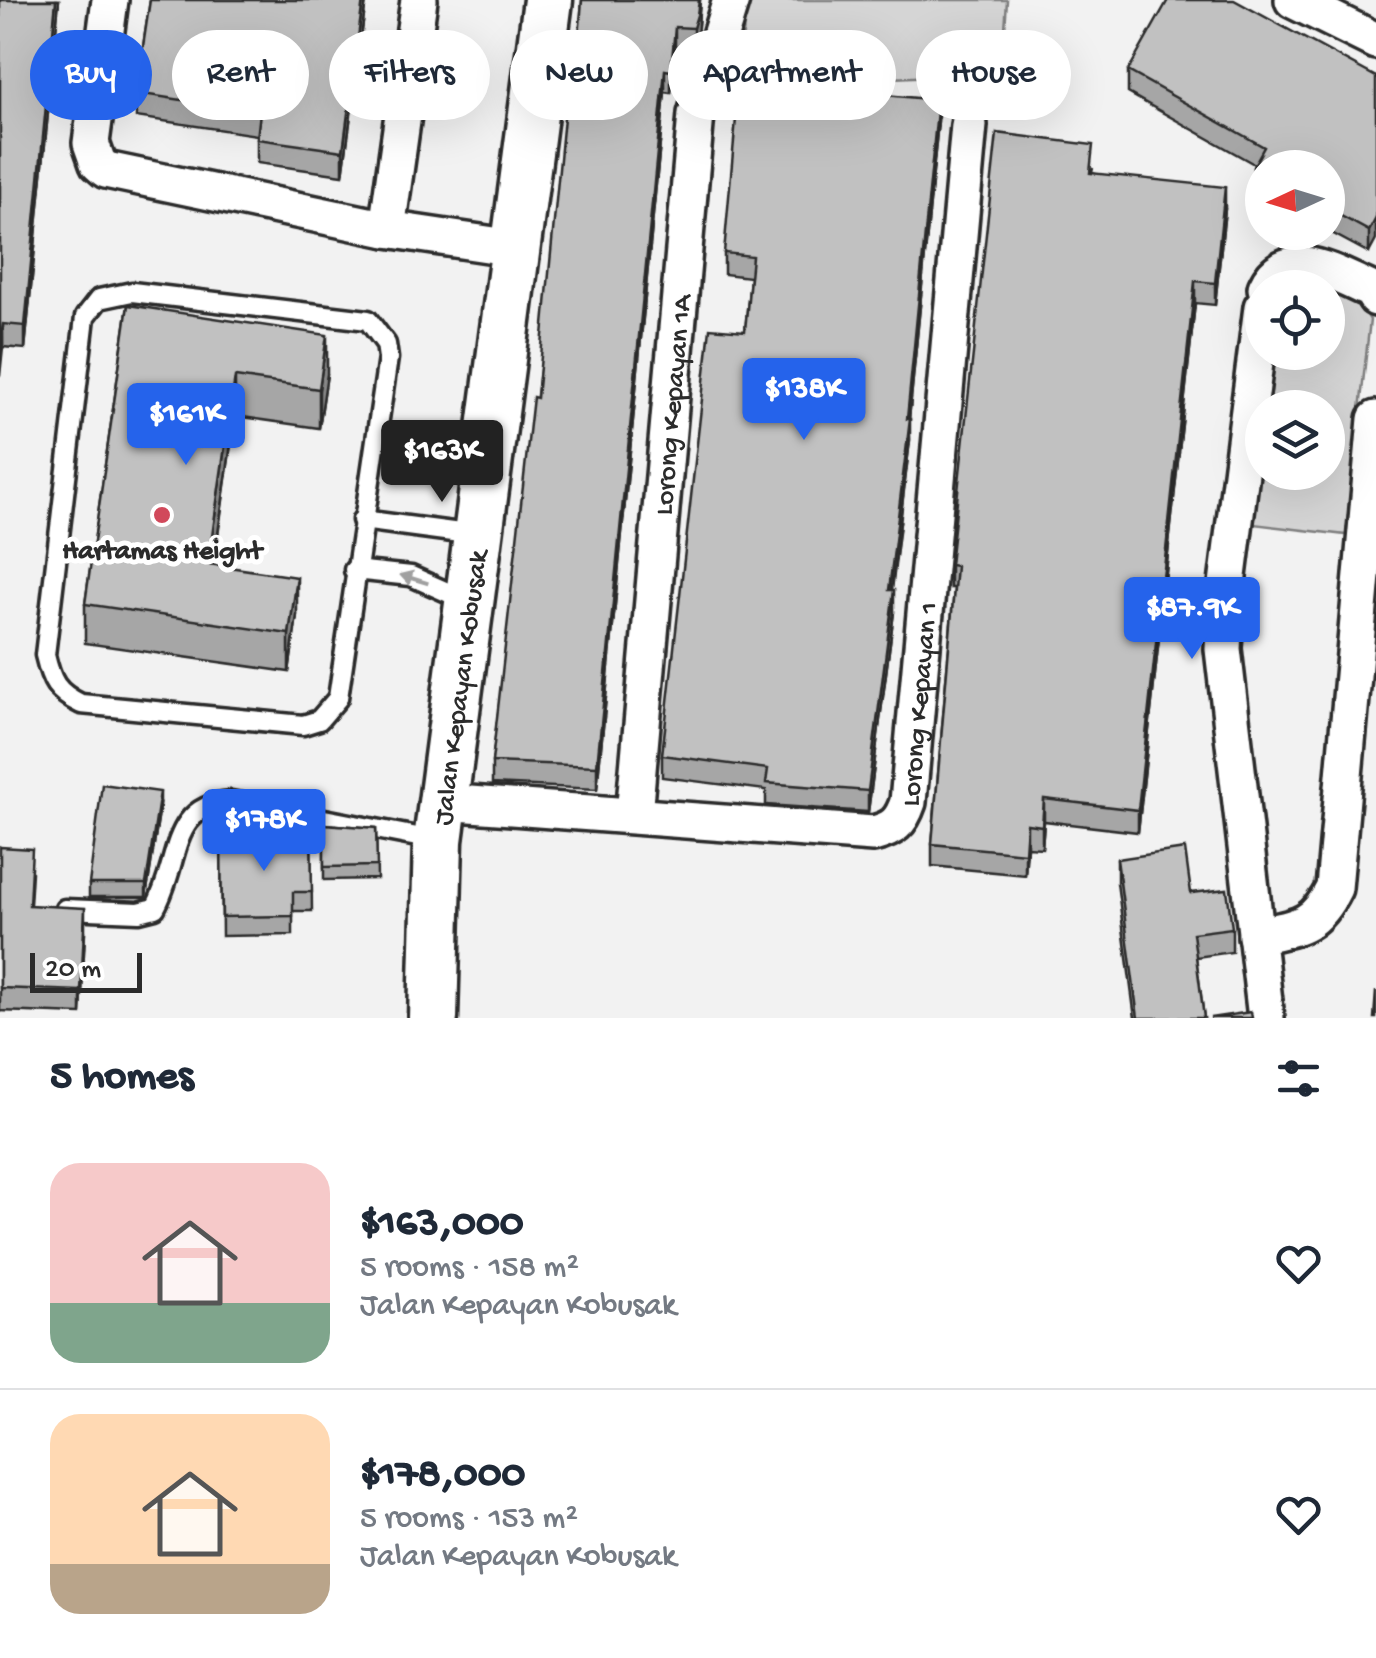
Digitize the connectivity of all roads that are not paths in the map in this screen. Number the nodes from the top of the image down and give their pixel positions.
1 (110, 0) edge
2 (419, 0) edge
3 (548, 0) edge
4 (732, 0) edge
5 (1293, 0) edge
6 (1376, 41) edge
7 (969, 125) dead end
8 (387, 229) junction
9 (514, 248) junction
10 (1279, 270) edge
11 (1323, 270) edge
12 (1345, 279) edge
13 (1376, 298) edge
14 (1254, 370) edge
15 (1376, 419) edge
16 (362, 520) junction
17 (478, 536) junction
18 (354, 570) junction
19 (470, 602) junction
20 (634, 815) junction
21 (440, 822) junction
22 (66, 909) edge
23 (1256, 936) junction
24 (433, 1018) edge
25 (1266, 1018) edge

1 - 8 street
2 - 8 street
3 - 9 street, Jalan Kepayan Kobusak
4 - 20 street, Lorong Kepayan 1A
5 - 6 street
7 - 20 street, Lorong Kepayan 1
8 - 9 street
9 - 17 street, Jalan Kepayan Kobusak
10 - 11 street
12 - 13 street
14 - 23 street
15 - 23 street
16 - 17 lane
16 - 18 lane
16 - 18 lane
17 - 19 street, Jalan Kepayan Kobusak
19 -> 18 lane
19 - 21 street, Jalan Kepayan Kobusak
20 - 21 street, Lorong Kepayan 1
21 - 22 lane
21 - 24 street, Jalan Kepayan Kobusak
23 - 25 street

